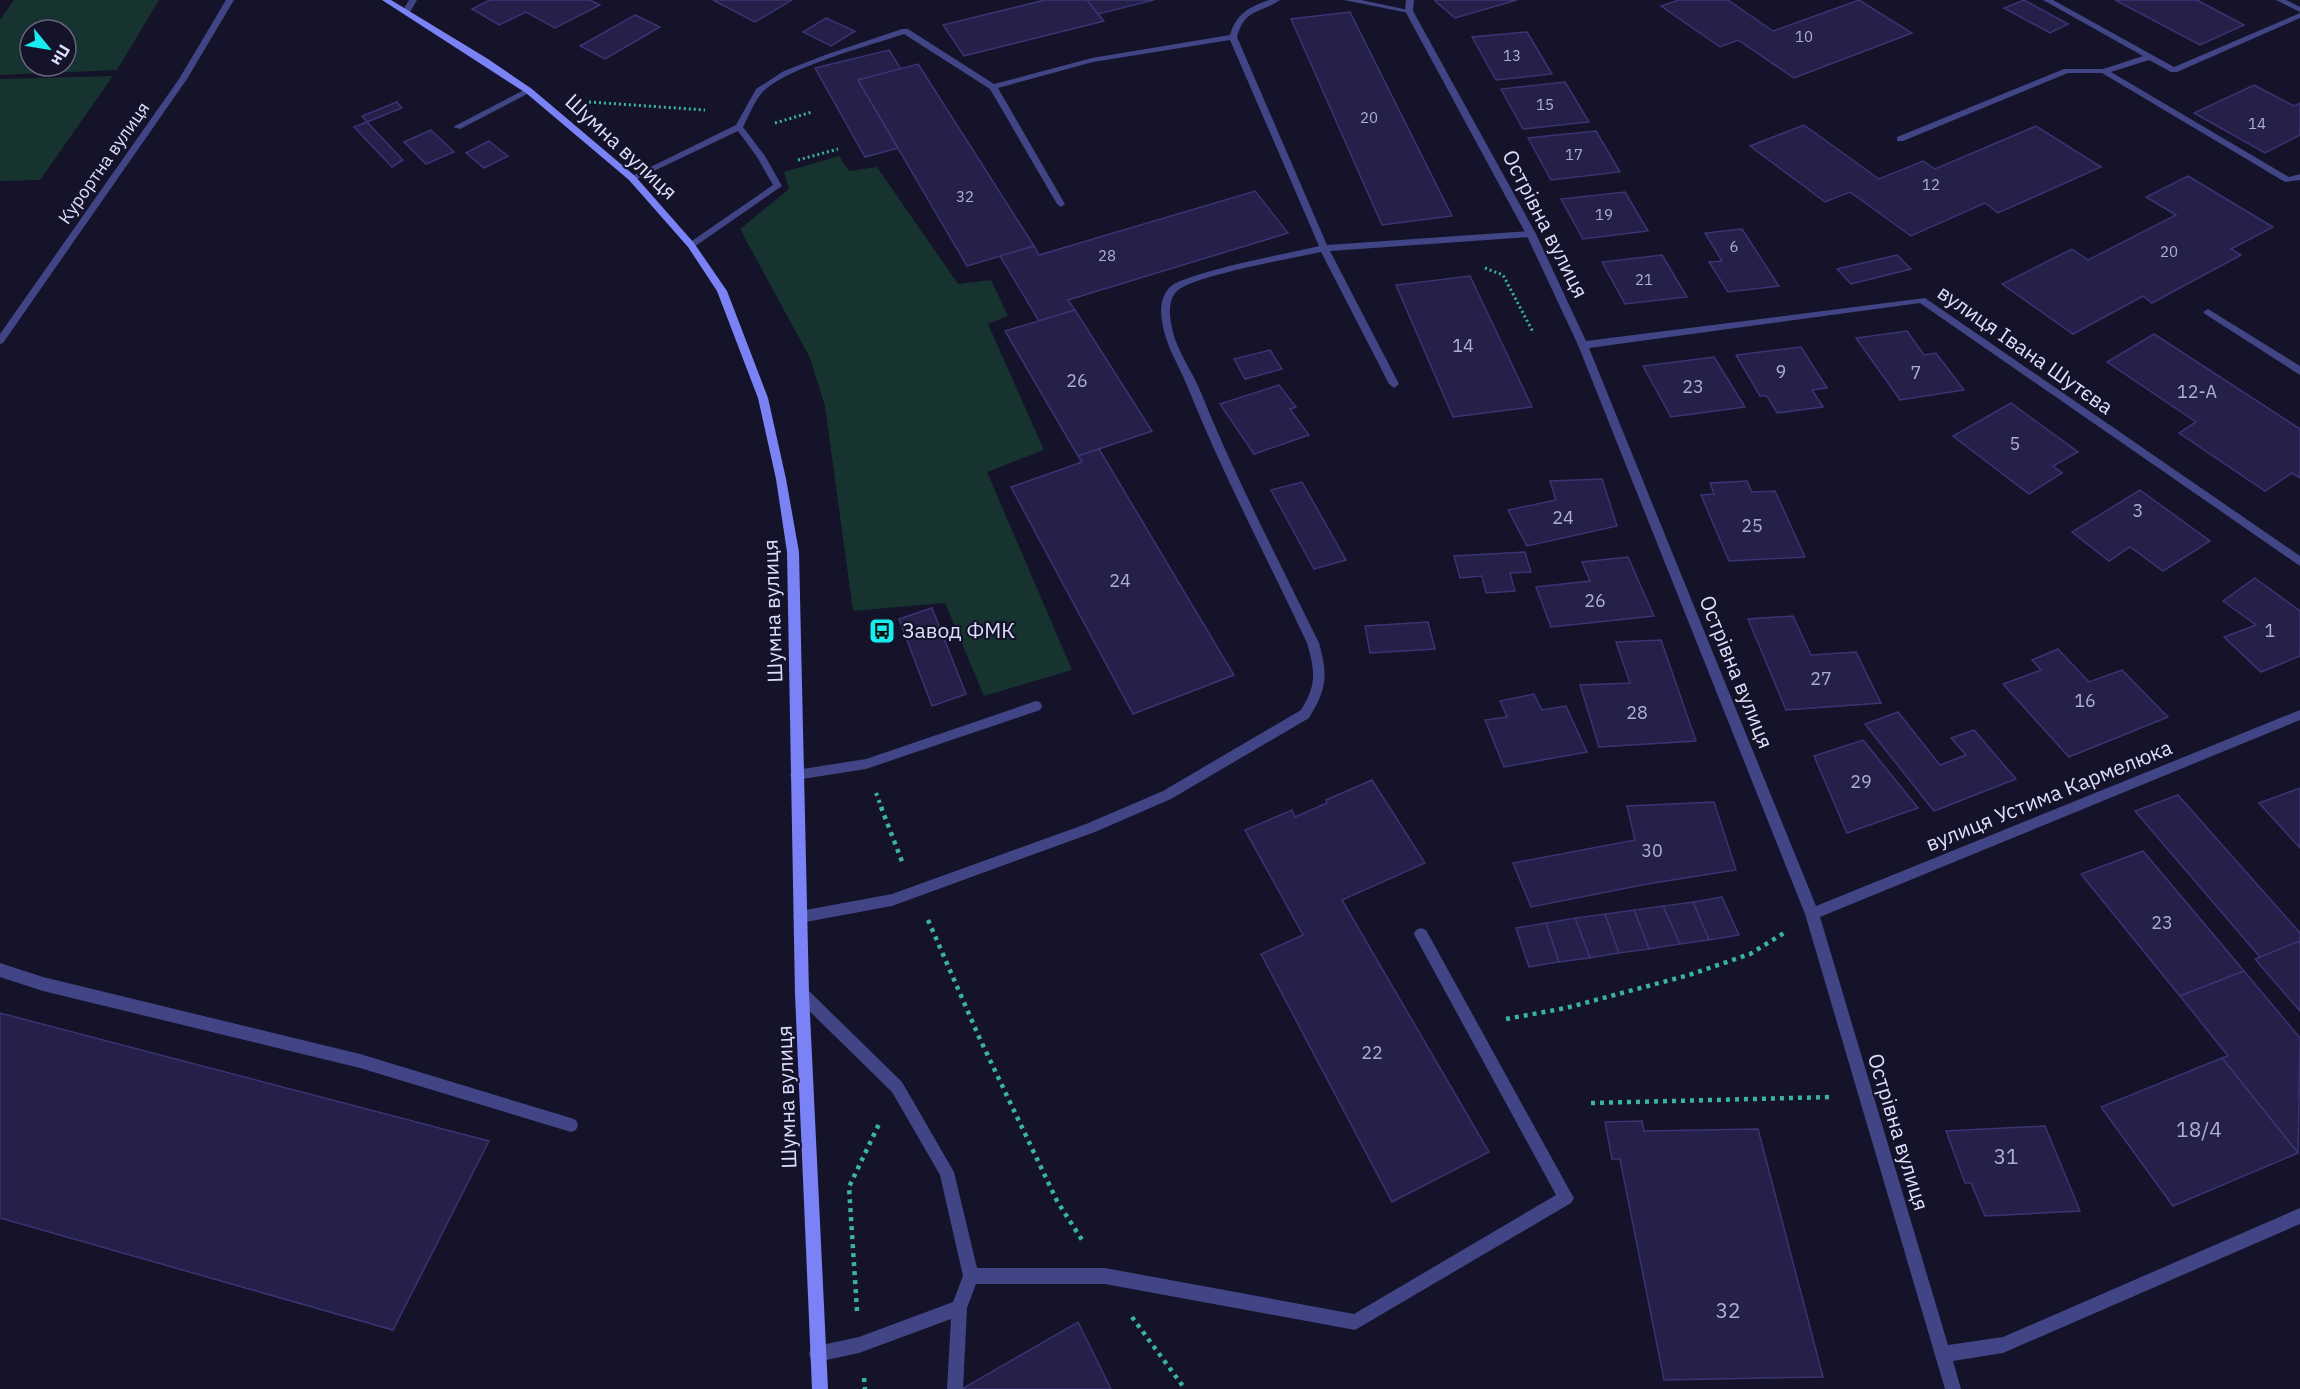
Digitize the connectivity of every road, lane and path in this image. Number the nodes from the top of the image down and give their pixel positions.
1 (230, 0) edge
2 (386, 0) edge
3 (413, 0) edge
4 (1276, 0) edge
5 (1348, 0) edge
6 (1410, 0) edge
7 (2047, 0) edge
8 (2280, 0) edge
9 (2300, 10) edge
10 (1409, 11) junction
11 (406, 12) junction
12 (2300, 15) edge
13 (1233, 37) junction
14 (2150, 57) junction
15 (2104, 71) junction
16 (993, 87) junction
17 (529, 91) junction
18 (586, 102) dead end
19 (747, 113) junction
20 (457, 127) dead end
21 (739, 127) junction
22 (1900, 139) dead end
23 (838, 148) dead end
24 (768, 169) junction
25 (2300, 177) edge
26 (632, 178) junction
27 (1061, 204) dead end
28 (1531, 234) junction
29 (692, 245) junction
30 (1323, 249) junction
31 (1503, 275) dead end
32 (2208, 312) dead end
33 (1533, 332) dead end
34 (0, 341) edge
35 (1583, 345) junction
36 (2300, 371) edge
37 (1394, 384) dead end
38 (2300, 562) edge
39 (1036, 706) dead end
40 (2300, 715) edge
41 (866, 764) junction
42 (796, 775) junction
43 (916, 890) junction
44 (1812, 914) junction
45 (800, 917) junction
46 (1420, 934) dead end
47 (1750, 954) dead end
48 (0, 970) edge
49 (802, 994) junction
50 (1471, 1026) junction
51 (897, 1087) junction
52 (1867, 1096) junction
53 (1591, 1103) dead end
54 (571, 1125) dead end
55 (2300, 1216) edge
56 (971, 1276) junction
57 (1105, 1276) junction
58 (959, 1308) junction
59 (859, 1345) junction
60 (817, 1354) junction
61 (1944, 1354) junction
62 (820, 1389) edge
63 (865, 1389) edge
64 (955, 1389) edge
65 (1185, 1389) edge
66 (1953, 1389) edge

1 - 34 street, Курортна вулиця
2 - 11 main road, Шумна вулиця
3 - 11 street
4 - 13 street
5 - 10 street
6 - 10 street
7 - 14 street
8 - 9 street
10 - 28 street, Острівна вулиця
11 - 17 main road, Шумна вулиця
12 - 14 street
13 - 16 street
13 - 30 street
14 - 15 street
15 - 22 street
15 - 25 street
16 - 19 street
16 - 27 street
17 - 20 street
17 - 26 main road, Шумна вулиця
18 - 19 path
19 - 21 street
21 - 24 street
21 - 26 street
23 - 24 path
24 - 29 street
26 - 29 main road, Шумна вулиця
28 - 30 street
28 - 35 street, Острівна вулиця
29 - 42 main road, Шумна вулиця
30 - 37 street
30 - 43 street
31 - 33 path
32 - 36 street
35 - 38 street, вулиця Івана Шутєва
35 - 44 street, Острівна вулиця
39 - 41 street
40 - 44 street, вулиця Устима Кармелюка
41 - 42 street
41 - 43 path
42 - 45 main road, Шумна вулиця
43 - 45 street
43 - 57 path
44 - 52 street, Острівна вулиця
45 - 49 main road, Шумна вулиця
46 - 50 street
47 - 50 path
48 - 54 street
49 - 51 street
49 - 60 main road, Шумна вулиця
50 - 57 street
51 - 56 street
51 - 59 path
52 - 53 path
52 - 61 street, Острівна вулиця
55 - 61 street
56 - 57 street
56 - 58 street
57 - 65 path
58 - 59 street
58 - 64 street
59 - 60 street
59 - 63 path
60 - 62 main road, Шумна вулиця
61 - 66 street, Острівна вулиця

